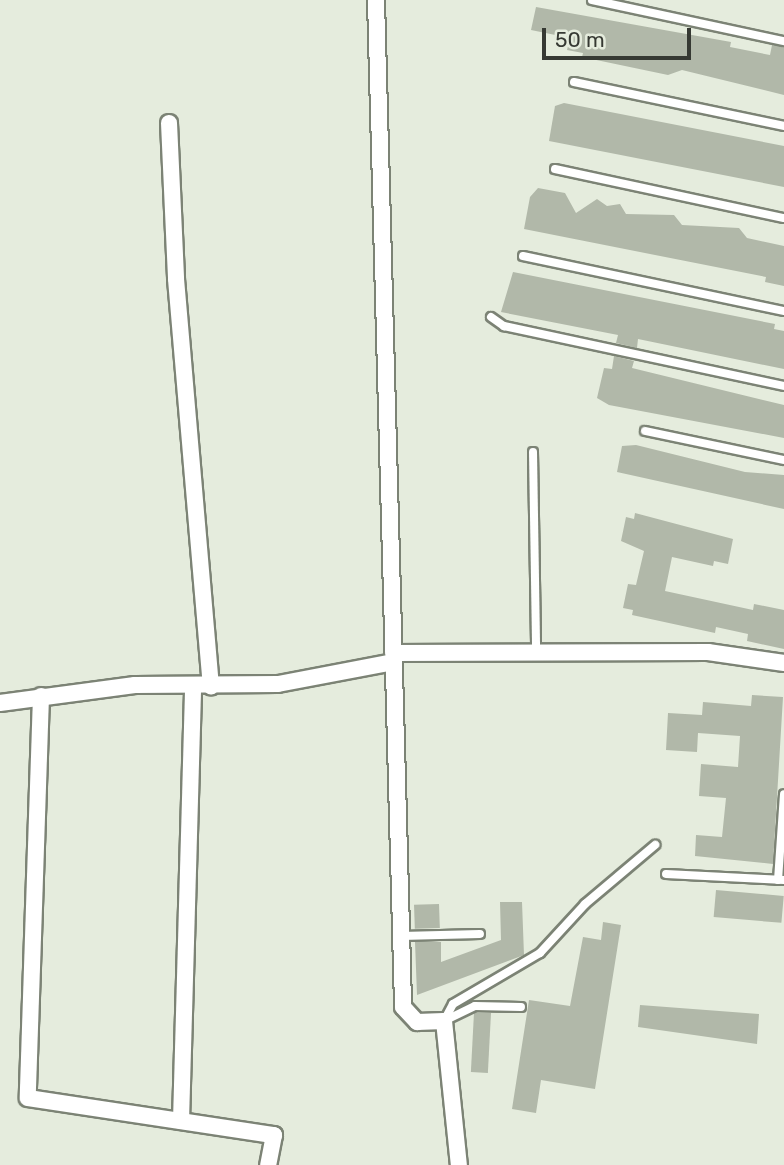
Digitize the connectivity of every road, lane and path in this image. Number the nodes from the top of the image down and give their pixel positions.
1 (376, 0) edge
2 (592, 0) edge
3 (784, 41) edge
4 (574, 82) dead end
5 (169, 123) dead end
6 (784, 127) edge
7 (555, 169) dead end
8 (784, 218) edge
9 (523, 256) dead end
10 (784, 311) edge
11 (491, 317) dead end
12 (784, 386) edge
13 (645, 431) dead end
14 (533, 452) dead end
15 (784, 460) edge
16 (536, 651) junction
17 (393, 657) junction
18 (784, 663) edge
19 (193, 685) junction
20 (211, 686) junction
21 (41, 696) junction
22 (0, 703) edge
23 (784, 794) edge
24 (655, 845) dead end
25 (666, 874) dead end
26 (781, 880) edge
27 (480, 934) dead end
28 (401, 936) junction
29 (521, 1007) dead end
30 (444, 1021) junction
31 (181, 1121) junction
32 (268, 1165) edge
33 (459, 1165) edge

1 - 17 street
2 - 3 lane
4 - 6 lane
5 - 20 street
7 - 8 lane
9 - 10 lane
11 - 12 lane
13 - 15 lane
14 - 16 lane
16 - 17 street
16 - 18 street
17 - 20 street
17 - 28 street
19 - 20 street
19 - 21 street
19 - 31 street
21 - 22 street
21 - 31 street
23 - 26 lane
24 - 30 lane
25 - 26 lane
27 - 28 lane
28 - 30 street
29 - 30 lane
30 - 33 street
31 - 32 street

